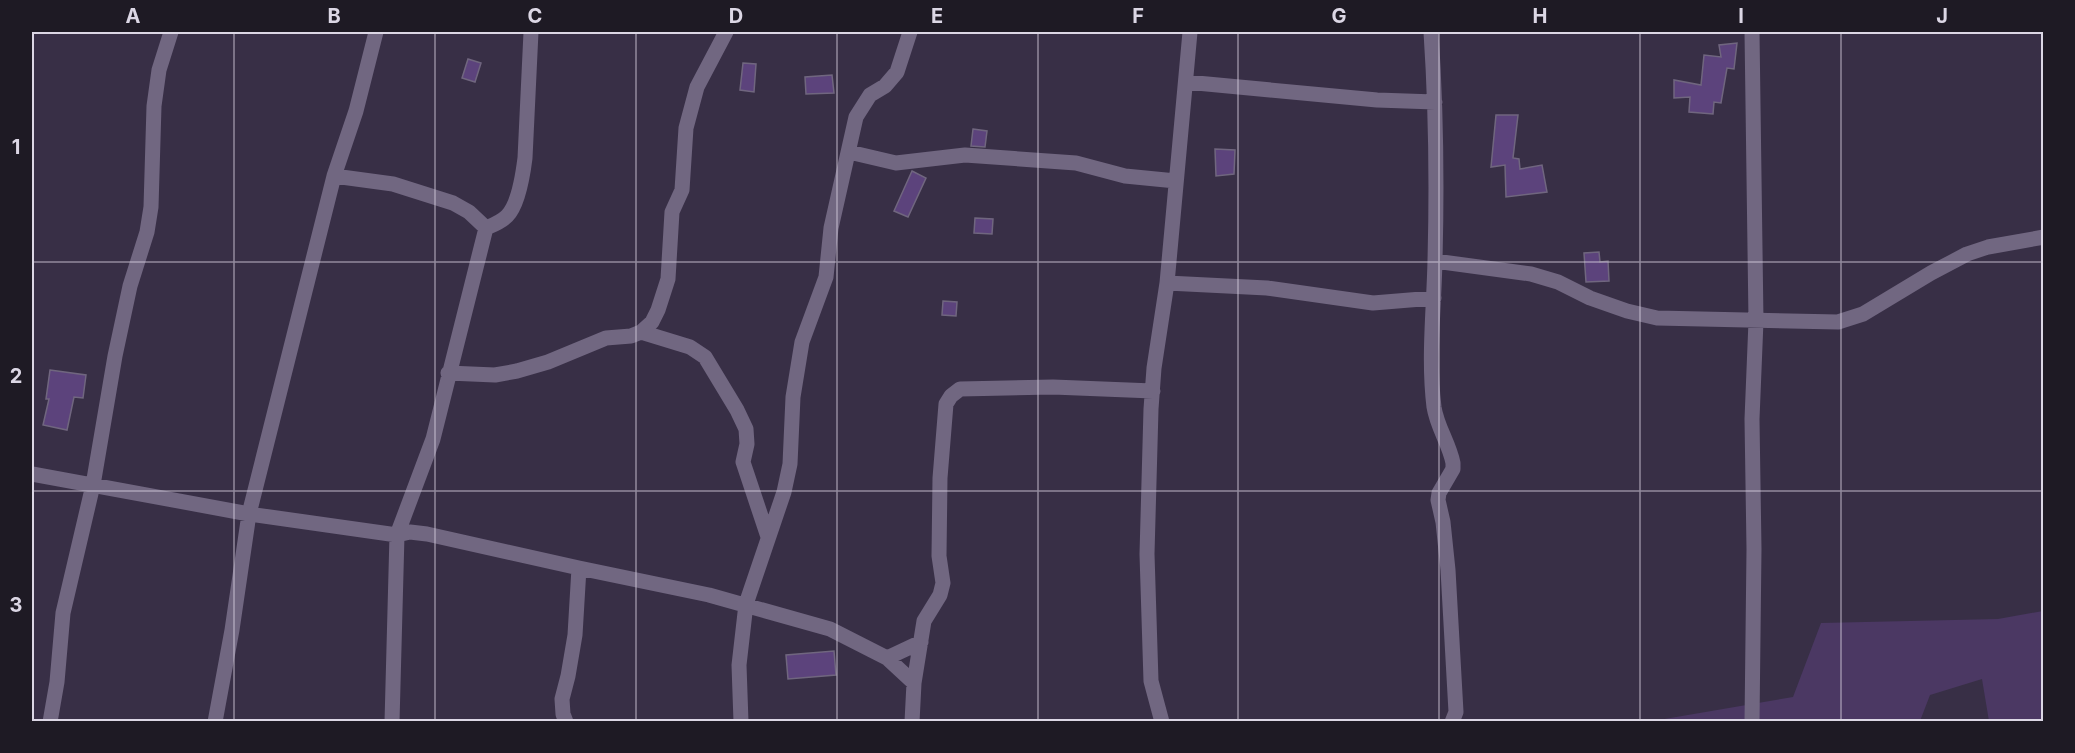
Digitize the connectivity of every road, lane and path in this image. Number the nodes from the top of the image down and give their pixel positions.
1 (171, 32) edge
2 (376, 32) edge
3 (531, 32) edge
4 (726, 32) edge
5 (910, 32) edge
6 (1190, 32) edge
7 (1431, 32) edge
8 (1752, 32) edge
9 (1186, 82) junction
10 (1435, 102) junction
11 (849, 152) junction
12 (334, 176) junction
13 (1176, 181) junction
14 (486, 228) junction
15 (2043, 237) edge
16 (1435, 261) junction
17 (1167, 283) junction
18 (1434, 298) junction
19 (1756, 321) junction
20 (641, 332) junction
21 (448, 373) junction
22 (1153, 391) junction
23 (32, 474) edge
24 (93, 485) junction
25 (249, 514) junction
26 (397, 535) junction
27 (768, 537) junction
28 (579, 568) junction
29 (746, 604) junction
30 (921, 642) junction
31 (888, 658) junction
32 (914, 683) junction
33 (50, 722) edge
34 (215, 722) edge
35 (392, 722) edge
36 (566, 722) edge
37 (741, 722) edge
38 (912, 722) edge
39 (1162, 722) edge
40 (1452, 722) edge
41 (1752, 722) edge

1 - 24 street
2 - 12 street
3 - 14 street
4 - 20 street
5 - 11 street
6 - 9 street
7 - 10 street
8 - 19 street
9 - 10 street
9 - 13 street
10 - 16 street
11 - 13 street
11 - 27 street
12 - 14 street
12 - 25 street
13 - 17 street
14 - 21 street
15 - 19 street
16 - 18 street
16 - 19 street
17 - 18 street
17 - 22 street
18 - 40 street
19 - 41 street
20 - 21 street
20 - 27 street
21 - 26 street
22 - 30 street
22 - 39 street
23 - 24 street
24 - 25 street
24 - 33 street
25 - 26 street
25 - 34 street
26 - 28 street
26 - 35 street
27 - 29 street
28 - 29 street
28 - 36 street
29 - 31 street
29 - 37 street
30 - 31 street
30 - 32 street
31 - 32 street
32 - 38 street

